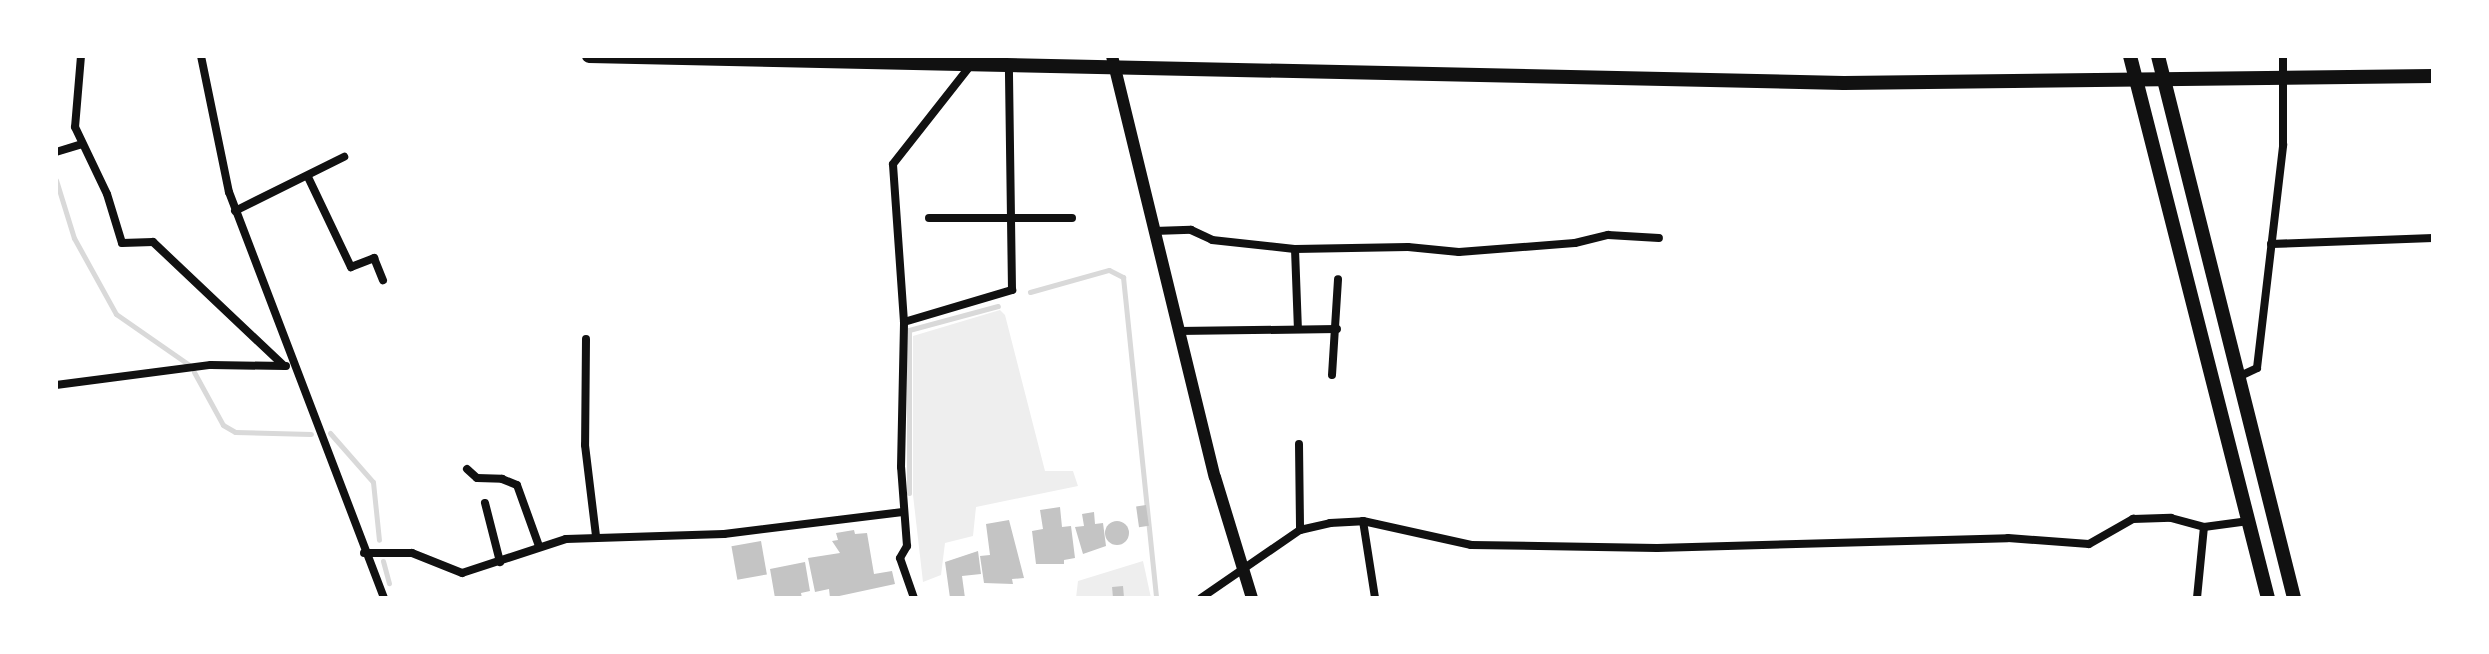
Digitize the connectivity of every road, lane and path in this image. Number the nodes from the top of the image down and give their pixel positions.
1 (81, 56) edge
2 (201, 56) edge
3 (589, 56) edge
4 (2130, 56) edge
5 (2158, 56) edge
6 (2283, 56) edge
7 (975, 60) edge
8 (1113, 60) edge
9 (1009, 64) junction
10 (2433, 76) edge
11 (2162, 77) junction
12 (2282, 77) junction
13 (2135, 78) junction
14 (82, 144) junction
15 (56, 152) edge
16 (344, 157) dead end
17 (308, 177) junction
18 (235, 211) junction
19 (929, 218) dead end
20 (1013, 218) junction
21 (1072, 218) dead end
22 (1154, 231) junction
23 (1659, 238) dead end
24 (2433, 238) edge
25 (2271, 244) junction
26 (1295, 249) junction
27 (1338, 279) dead end
28 (383, 280) dead end
29 (904, 322) junction
30 (1298, 329) junction
31 (1337, 329) junction
32 (1178, 331) junction
33 (586, 339) dead end
34 (295, 365) junction
35 (284, 366) junction
36 (1332, 375) dead end
37 (2238, 377) junction
38 (56, 385) edge
39 (1299, 444) dead end
40 (467, 469) dead end
41 (485, 503) dead end
42 (903, 512) junction
43 (1363, 521) junction
44 (2249, 521) junction
45 (2204, 527) junction
46 (1300, 530) junction
47 (596, 536) junction
48 (539, 546) junction
49 (364, 553) junction
50 (500, 562) junction
51 (1242, 570) junction
52 (384, 598) edge
53 (914, 598) edge
54 (1201, 598) edge
55 (1252, 598) edge
56 (1375, 598) edge
57 (2197, 598) edge
58 (2268, 598) edge
59 (2294, 598) edge

1 - 14 street
2 - 18 street
3 - 7 main road
4 - 13 main road
5 - 11 main road
6 - 12 street
7 - 9 main road
7 - 29 street
8 - 9 main road
8 - 13 main road
8 - 22 main road
9 - 20 street
10 - 12 main road
11 - 12 main road
11 - 13 main road
11 - 37 main road
12 - 25 street
13 - 44 main road
14 - 15 street
14 - 35 street
16 - 17 street
17 - 18 street
17 - 28 street
18 - 34 street
19 - 20 street
20 - 21 street
20 - 29 street
22 - 26 street
22 - 32 main road
23 - 26 street
24 - 25 street
25 - 37 street
26 - 30 street
27 - 31 street
29 - 42 street
30 - 31 street
30 - 32 street
31 - 36 street
32 - 51 main road
33 - 47 street
34 - 35 street
34 - 49 street
35 - 38 street
37 - 59 main road
39 - 46 street
40 - 48 street
41 - 50 street
42 - 47 street
42 - 53 street
43 - 45 street
43 - 46 street
43 - 56 street
44 - 45 street
44 - 58 main road
45 - 57 street
46 - 51 street
47 - 48 street
48 - 50 street
49 - 50 street
49 - 52 street
51 - 54 street
51 - 55 main road

